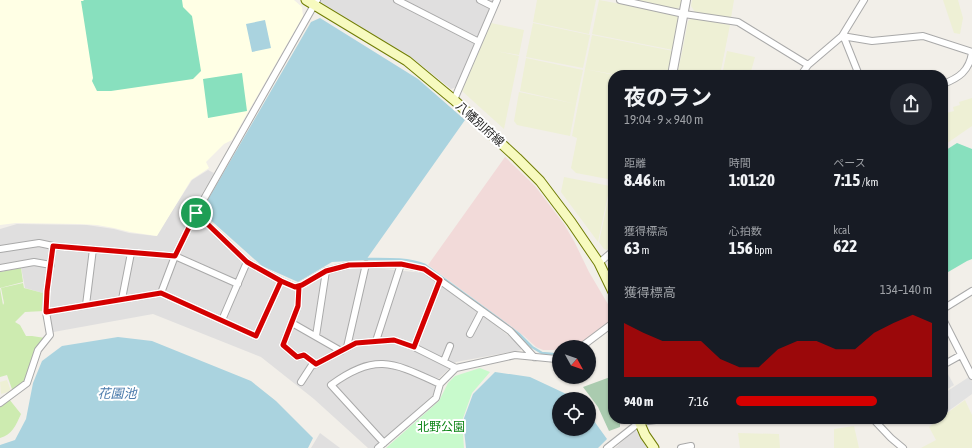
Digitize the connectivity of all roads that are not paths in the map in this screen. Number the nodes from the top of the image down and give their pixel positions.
1 (306, 0) edge
2 (397, 0) edge
3 (480, 0) edge
4 (496, 0) edge
5 (620, 0) edge
6 (686, 0) edge
7 (864, 0) edge
8 (316, 3) edge
9 (494, 7) junction
10 (684, 14) junction
11 (842, 36) junction
12 (479, 42) junction
13 (972, 52) edge
14 (808, 65) junction
15 (673, 70) edge
16 (804, 70) edge
17 (857, 70) edge
18 (948, 82) edge
19 (454, 100) junction
20 (196, 213) junction
21 (53, 246) junction
22 (0, 249) edge
23 (93, 249) junction
24 (131, 253) junction
25 (608, 255) edge
26 (175, 256) junction
27 (247, 262) junction
28 (599, 263) junction
29 (366, 264) junction
30 (401, 264) junction
31 (51, 265) junction
32 (0, 268) edge
33 (326, 271) junction
34 (440, 280) junction
35 (281, 281) junction
36 (608, 282) edge
37 (238, 284) junction
38 (299, 286) junction
39 (972, 292) edge
40 (161, 293) junction
41 (122, 299) junction
42 (86, 305) junction
43 (948, 306) edge
44 (482, 311) junction
45 (46, 312) junction
46 (222, 320) junction
47 (292, 323) junction
48 (608, 327) edge
49 (948, 329) edge
50 (470, 334) dead end
51 (316, 336) junction
52 (590, 340) edge
53 (376, 341) junction
54 (347, 346) junction
55 (450, 346) dead end
56 (414, 347) junction
57 (342, 351) junction
58 (961, 355) junction
59 (534, 357) junction
60 (552, 359) edge
61 (444, 361) junction
62 (948, 362) edge
63 (316, 364) junction
64 (456, 368) junction
65 (972, 376) edge
66 (301, 382) dead end
67 (440, 384) junction
68 (0, 403) edge
69 (635, 424) edge
70 (640, 424) edge
71 (878, 424) edge
72 (384, 442) junction
73 (650, 446) edge
74 (691, 446) dead end
75 (378, 448) edge
76 (607, 448) edge
77 (681, 448) edge
78 (903, 448) edge

1 - 8 main road, 八幡別府線
2 - 12 street
3 - 9 street
4 - 9 street
5 - 10 street
6 - 10 street
7 - 11 street
8 - 19 main road, 八幡別府線
8 - 20 street
9 - 12 street
10 - 14 street
10 - 15 street
11 - 13 street
11 - 14 street
11 - 17 street
12 - 19 street
13 - 18 street
14 - 16 street
19 - 28 main road, 八幡別府線
20 - 26 street
20 - 27 street
21 - 22 street
21 - 23 street
21 - 31 street
23 - 24 street
23 - 42 street
24 - 26 street
24 - 41 street
25 - 28 street
26 - 37 street
26 - 40 street
27 - 35 street
27 - 37 street
28 - 36 main road, 八幡別府線
29 - 30 street
29 - 33 street
29 - 54 street
30 - 34 street
30 - 53 street
31 - 32 street
31 - 45 street
33 - 38 street
33 - 51 street
34 - 44 street
34 - 56 street
35 - 38 street
35 - 46 street
37 - 46 street
38 - 47 street
39 - 43 street
40 - 41 street
40 - 46 street
41 - 42 street
42 - 45 street
44 - 50 street
44 - 59 street
45 - 68 street
47 - 51 street
47 - 63 street
48 - 52 street
49 - 58 street
51 - 57 street
53 - 54 street
53 - 56 street
54 - 57 street
55 - 61 street
56 - 61 street
57 - 63 street
58 - 62 street
58 - 65 street
59 - 60 street
59 - 64 street
61 - 64 street
63 - 66 street
64 - 67 street
67 - 72 street
67 - 72 street
69 - 76 street
70 - 73 main road
71 - 78 street
72 - 75 street
74 - 77 street

